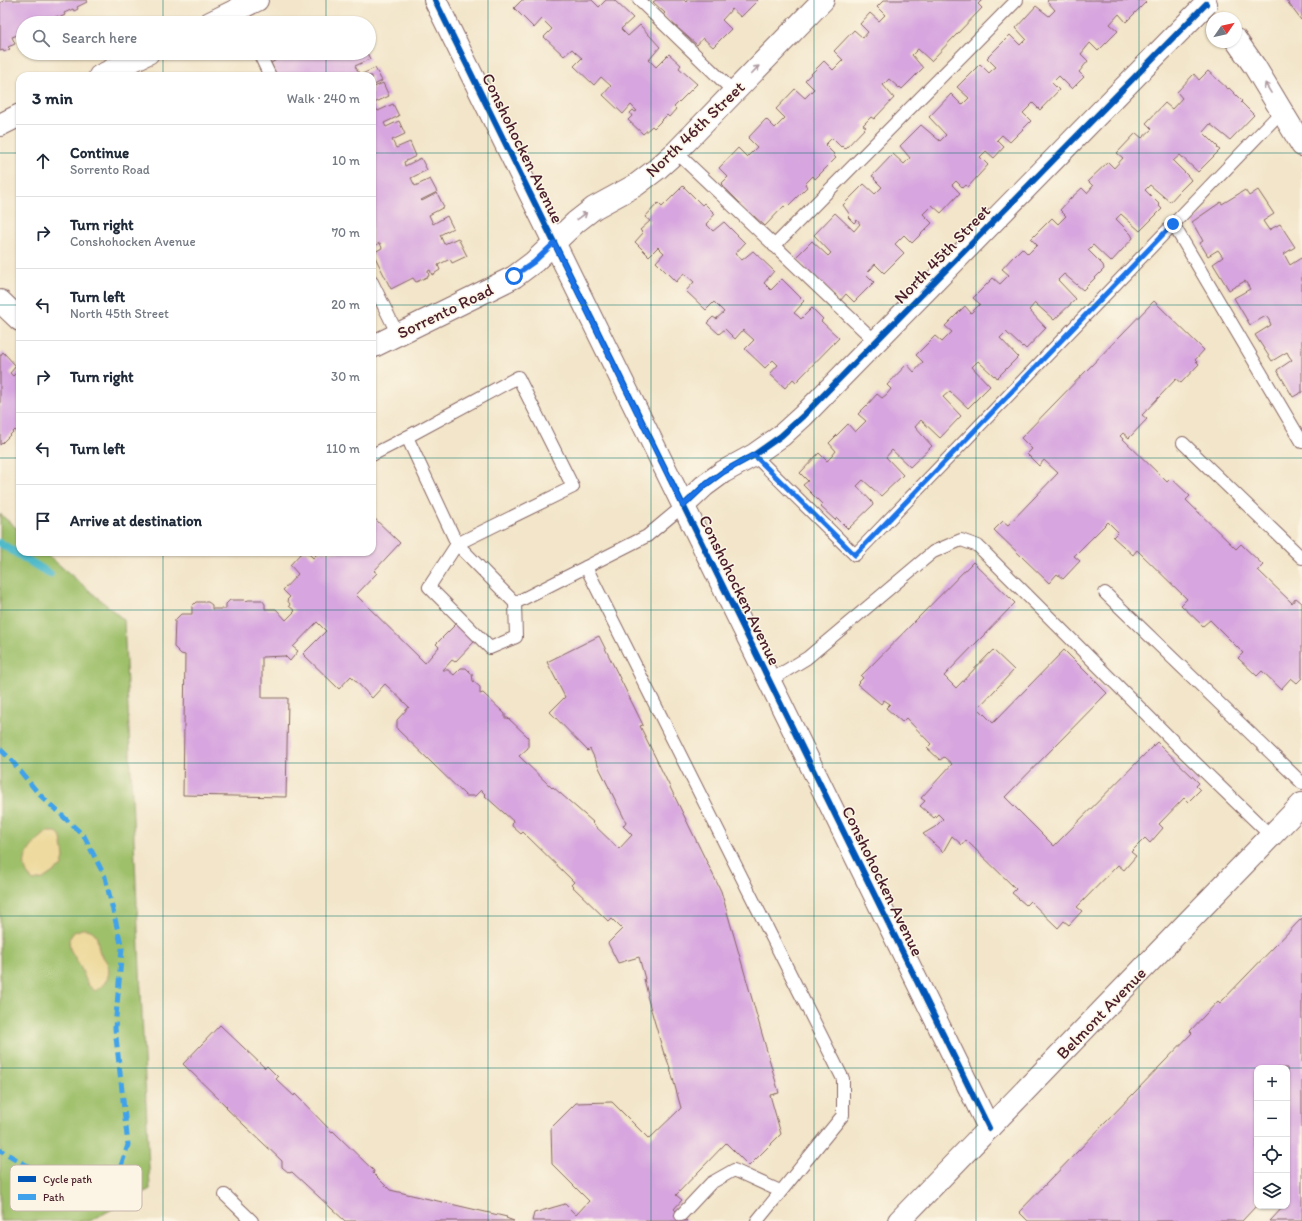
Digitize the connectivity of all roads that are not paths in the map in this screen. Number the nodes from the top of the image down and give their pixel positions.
1 (257, 0) edge
2 (434, 0) edge
3 (639, 0) edge
4 (823, 0) edge
5 (1017, 0) edge
6 (1209, 7) edge
7 (238, 11) edge
8 (226, 16) edge
9 (1242, 48) edge
10 (133, 60) edge
11 (262, 60) edge
12 (108, 72) edge
13 (268, 72) edge
14 (734, 92) junction
15 (1282, 111) junction
16 (16, 117) edge
17 (0, 125) edge
18 (1302, 145) edge
19 (676, 152) junction
20 (1173, 224) junction
21 (554, 243) junction
22 (774, 246) junction
23 (376, 290) edge
24 (0, 301) edge
25 (16, 316) edge
26 (398, 335) junction
27 (876, 342) junction
28 (376, 345) edge
29 (407, 437) junction
30 (1183, 442) dead end
31 (1302, 442) edge
32 (376, 453) edge
33 (754, 455) junction
34 (683, 506) junction
35 (457, 544) junction
36 (1302, 558) edge
37 (586, 567) junction
38 (1106, 593) dead end
39 (515, 603) junction
40 (769, 681) junction
41 (1302, 783) edge
42 (1302, 804) edge
43 (1271, 836) junction
44 (989, 1128) junction
45 (780, 1191) junction
46 (225, 1195) dead end
47 (681, 1215) dead end
48 (252, 1221) edge
49 (757, 1221) edge
50 (899, 1221) edge

1 - 7 main road
2 - 21 main road, Conshohocken Avenue
3 - 14 lane
14 -> 4 main road, North 46th Street
5 - 22 lane
6 - 27 main road, North 45th Street
7 - 8 main road
15 -> 9 main road
10 - 12 main road
11 - 13 lane
14 - 19 main road, North 46th Street
15 - 18 main road
15 - 20 lane
16 - 17 main road
21 -> 19 main road, North 46th Street
19 - 22 lane
20 - 31 lane
20 - 33 lane
21 - 26 main road, Sorrento Road
21 - 34 main road, Conshohocken Avenue
22 - 27 lane
23 - 26 lane
24 - 25 main road
26 - 28 main road, Sorrento Road
27 - 33 main road, North 45th Street
29 - 32 lane
29 - 35 lane
29 - 35 lane
30 - 36 lane
33 - 34 main road, North 45th Street
34 - 37 lane
34 - 40 main road, Conshohocken Avenue
35 - 39 lane
35 - 39 lane
37 - 39 lane
37 - 45 lane
38 - 41 lane
40 - 43 lane
40 - 44 main road, Conshohocken Avenue
42 - 43 main road, Belmont Avenue
43 - 44 main road, Belmont Avenue
44 - 50 main road, Belmont Avenue
45 - 47 lane
45 - 49 lane
46 - 48 lane

